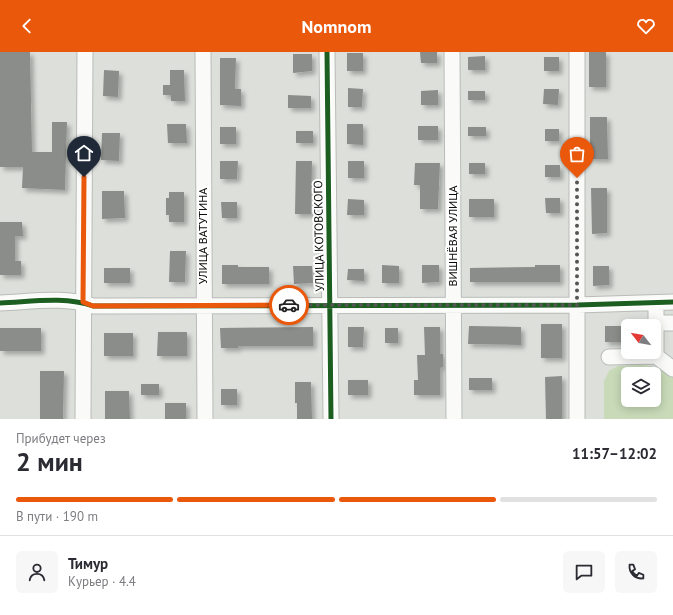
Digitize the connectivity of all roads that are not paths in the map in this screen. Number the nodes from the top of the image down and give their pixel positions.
1 (85, 52) edge
2 (203, 52) edge
3 (327, 52) edge
4 (452, 52) edge
5 (577, 52) edge
6 (83, 302) junction
7 (673, 302) edge
8 (0, 303) edge
9 (656, 303) junction
10 (203, 305) junction
11 (330, 305) junction
12 (453, 305) junction
13 (577, 305) junction
14 (656, 319) edge
15 (661, 323) edge
16 (673, 323) edge
17 (609, 357) dead end
18 (621, 357) edge
19 (660, 359) edge
20 (673, 369) edge
21 (83, 419) edge
22 (205, 419) edge
23 (331, 419) edge
24 (454, 419) edge
25 (577, 419) edge

1 - 6 street
2 - 10 street, УЛИЦА ВАТУТИНА
3 - 11 street, УЛИЦА КОТОВСКОГО
4 - 12 street, ВИШНЁВАЯ УЛИЦА
5 - 13 street
6 - 8 street
6 - 10 street
6 - 21 street
7 - 9 street
9 - 13 street
9 - 14 street
10 - 11 street
10 - 22 street, УЛИЦА ВАТУТИНА
11 - 12 street
11 - 23 street, УЛИЦА КОТОВСКОГО
12 - 13 street
12 - 24 street, ВИШНЁВАЯ УЛИЦА
13 - 25 street
15 - 16 street
17 - 18 street
19 - 20 street

